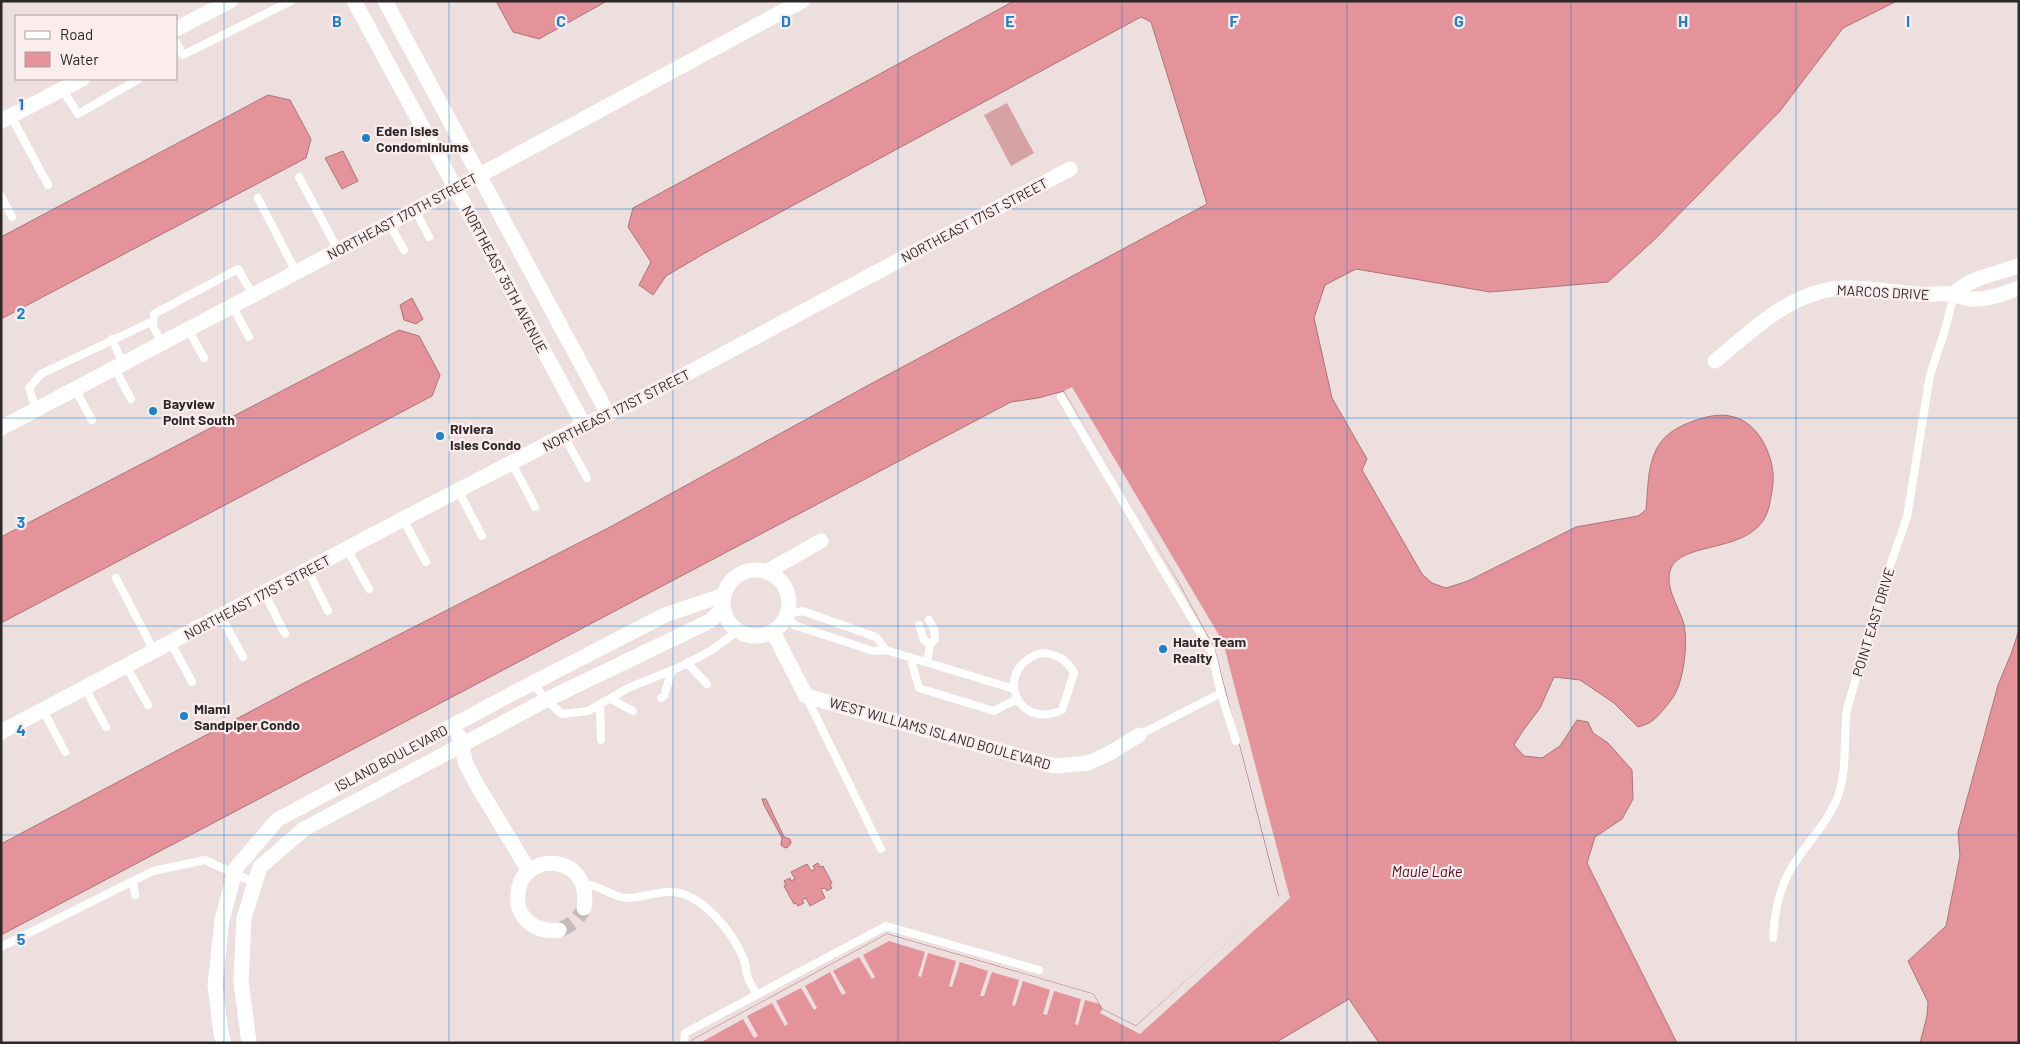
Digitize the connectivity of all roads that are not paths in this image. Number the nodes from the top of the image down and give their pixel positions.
1 (230, 1) edge
2 (291, 1) edge
3 (354, 1) edge
4 (385, 1) edge
5 (802, 1) edge
6 (178, 28) edge
7 (180, 57) edge
8 (80, 80) edge
9 (137, 80) edge
10 (62, 89) junction
11 (6, 119) edge
12 (1070, 168) dead end
13 (479, 176) junction
14 (298, 177) dead end
15 (48, 185) dead end
16 (456, 188) junction
17 (1, 196) edge
18 (258, 198) dead end
19 (415, 210) junction
20 (12, 217) dead end
21 (389, 223) junction
22 (429, 237) dead end
23 (338, 250) junction
24 (404, 250) dead end
25 (2019, 265) edge
26 (296, 272) junction
27 (2019, 288) edge
28 (1954, 294) junction
29 (254, 295) junction
30 (232, 306) junction
31 (153, 321) junction
32 (188, 330) junction
33 (249, 337) dead end
34 (112, 339) junction
35 (162, 343) junction
36 (204, 358) dead end
37 (1715, 361) dead end
38 (119, 366) junction
39 (75, 389) junction
40 (1061, 398) dead end
41 (131, 399) dead end
42 (36, 410) junction
43 (608, 414) junction
44 (92, 420) dead end
45 (584, 425) junction
46 (1, 428) edge
47 (564, 436) junction
48 (512, 463) junction
49 (588, 478) dead end
50 (458, 490) junction
51 (535, 506) dead end
52 (403, 519) junction
53 (482, 536) dead end
54 (821, 541) dead end
55 (347, 549) junction
56 (426, 562) dead end
57 (307, 569) junction
58 (766, 572) junction
59 (116, 578) dead end
60 (369, 589) dead end
61 (264, 592) junction
62 (723, 602) junction
63 (328, 611) dead end
64 (787, 614) junction
65 (221, 616) junction
66 (929, 620) dead end
67 (919, 625) dead end
68 (737, 631) junction
69 (773, 632) junction
70 (285, 634) dead end
71 (171, 643) junction
72 (930, 645) junction
73 (886, 650) junction
74 (154, 651) junction
75 (243, 657) dead end
76 (910, 657) junction
77 (926, 662) junction
78 (687, 663) junction
79 (126, 666) junction
80 (672, 670) junction
81 (192, 682) dead end
82 (533, 683) junction
83 (707, 684) dead end
84 (85, 688) junction
85 (1014, 689) junction
86 (1221, 693) junction
87 (806, 696) junction
88 (660, 698) dead end
89 (611, 699) junction
90 (1017, 699) junction
91 (546, 700) junction
92 (148, 705) dead end
93 (600, 705) junction
94 (43, 710) junction
95 (633, 711) dead end
96 (454, 724) junction
97 (106, 727) dead end
98 (1, 732) edge
99 (1139, 735) joint
100 (601, 740) dead end
101 (1236, 741) dead end
102 (462, 744) junction
103 (65, 752) dead end
104 (269, 830) junction
105 (283, 848) junction
106 (881, 848) dead end
107 (529, 871) junction
108 (235, 874) junction
109 (133, 881) junction
110 (256, 883) junction
111 (584, 886) junction
112 (134, 895) dead end
113 (584, 908) tunnel mouth
114 (559, 930) tunnel mouth
115 (1773, 938) dead end
116 (1, 947) edge
117 (1039, 970) dead end
118 (757, 995) junction
119 (224, 1043) edge
120 (248, 1043) edge
121 (684, 1043) edge

1 - 6 street
2 - 7 lane
3 - 16 street, NORTHEAST 35TH AVENUE
4 - 13 street, NORTHEAST 35TH AVENUE
5 - 13 street, NORTHEAST 170TH STREET
8 - 10 street
9 - 10 lane
10 - 11 street
11 - 15 lane
12 - 43 street, NORTHEAST 171ST STREET
13 - 16 street, NORTHEAST 170TH STREET
13 - 43 street, NORTHEAST 35TH AVENUE
14 - 23 lane
16 - 19 street, NORTHEAST 170TH STREET
16 - 45 street, NORTHEAST 35TH AVENUE
17 - 20 lane
18 - 26 lane
19 - 21 street, NORTHEAST 170TH STREET
19 - 22 lane
21 - 23 street, NORTHEAST 170TH STREET
21 - 24 lane
23 - 26 street, NORTHEAST 170TH STREET
25 - 28 street
26 - 29 street, NORTHEAST 170TH STREET
27 - 28 street
28 - 37 street, MARCOS DRIVE
28 - 115 lane, POINT EAST DRIVE
29 - 30 street, NORTHEAST 170TH STREET
29 - 31 lane
30 - 32 street, NORTHEAST 170TH STREET
30 - 33 lane
31 - 34 lane
31 - 35 lane
32 - 35 street, NORTHEAST 170TH STREET
32 - 36 lane
34 - 38 lane
34 - 42 lane
35 - 38 street, NORTHEAST 170TH STREET
38 - 39 street, NORTHEAST 170TH STREET
38 - 41 lane
39 - 42 street, NORTHEAST 170TH STREET
39 - 44 lane
40 - 86 lane
42 - 46 street, NORTHEAST 170TH STREET
43 - 45 street, NORTHEAST 171ST STREET
45 - 47 street, NORTHEAST 171ST STREET
47 - 48 street, NORTHEAST 171ST STREET
47 - 49 lane
48 - 50 street, NORTHEAST 171ST STREET
48 - 51 lane
50 - 52 street, NORTHEAST 171ST STREET
50 - 53 lane
52 - 55 street, NORTHEAST 171ST STREET
52 - 56 lane
54 - 58 street
55 - 57 street, NORTHEAST 171ST STREET
55 - 60 lane
57 - 61 street, NORTHEAST 171ST STREET
57 - 63 lane
58 - 62 street, ISLAND BOULEVARD
58 - 64 street
59 - 74 lane
61 - 65 street, NORTHEAST 171ST STREET
61 - 70 lane
62 - 68 street
62 - 82 street, ISLAND BOULEVARD
62 - 91 street, ISLAND BOULEVARD
64 - 69 street
64 - 73 lane
64 - 73 lane
65 - 71 street, NORTHEAST 171ST STREET
65 - 75 lane
66 - 72 lane
67 - 72 lane
68 - 69 street
68 - 78 lane
69 - 87 street
71 - 74 street, NORTHEAST 171ST STREET
71 - 81 lane
72 - 77 lane
73 - 76 lane
74 - 79 street, NORTHEAST 171ST STREET
76 - 77 lane
76 - 90 lane
77 - 85 lane
78 - 80 lane
78 - 83 lane
79 - 84 street, NORTHEAST 171ST STREET
79 - 92 lane
80 - 88 lane
80 - 89 lane
82 - 91 lane
82 - 96 street, ISLAND BOULEVARD
84 - 94 street, NORTHEAST 171ST STREET
84 - 97 lane
85 - 90 lane
85 - 90 lane
86 - 99 lane
86 - 101 lane
87 - 99 street, WEST WILLIAMS ISLAND BOULEVARD
87 - 106 lane
89 - 93 lane
89 - 95 lane
91 - 93 lane
91 - 102 street, ISLAND BOULEVARD
93 - 100 lane
94 - 98 street, NORTHEAST 171ST STREET
94 - 103 lane
96 - 102 street
96 - 104 street, ISLAND BOULEVARD
102 - 105 street, ISLAND BOULEVARD
102 - 107 street
104 - 105 street
104 - 108 street, ISLAND BOULEVARD
105 - 110 street, ISLAND BOULEVARD
107 - 111 street
107 - 114 street
108 - 109 lane
108 - 110 lane
108 - 119 street, ISLAND BOULEVARD
109 - 112 lane
109 - 116 lane
110 - 120 street, ISLAND BOULEVARD
111 - 113 street
111 - 118 lane
117 - 118 lane
118 - 121 lane

